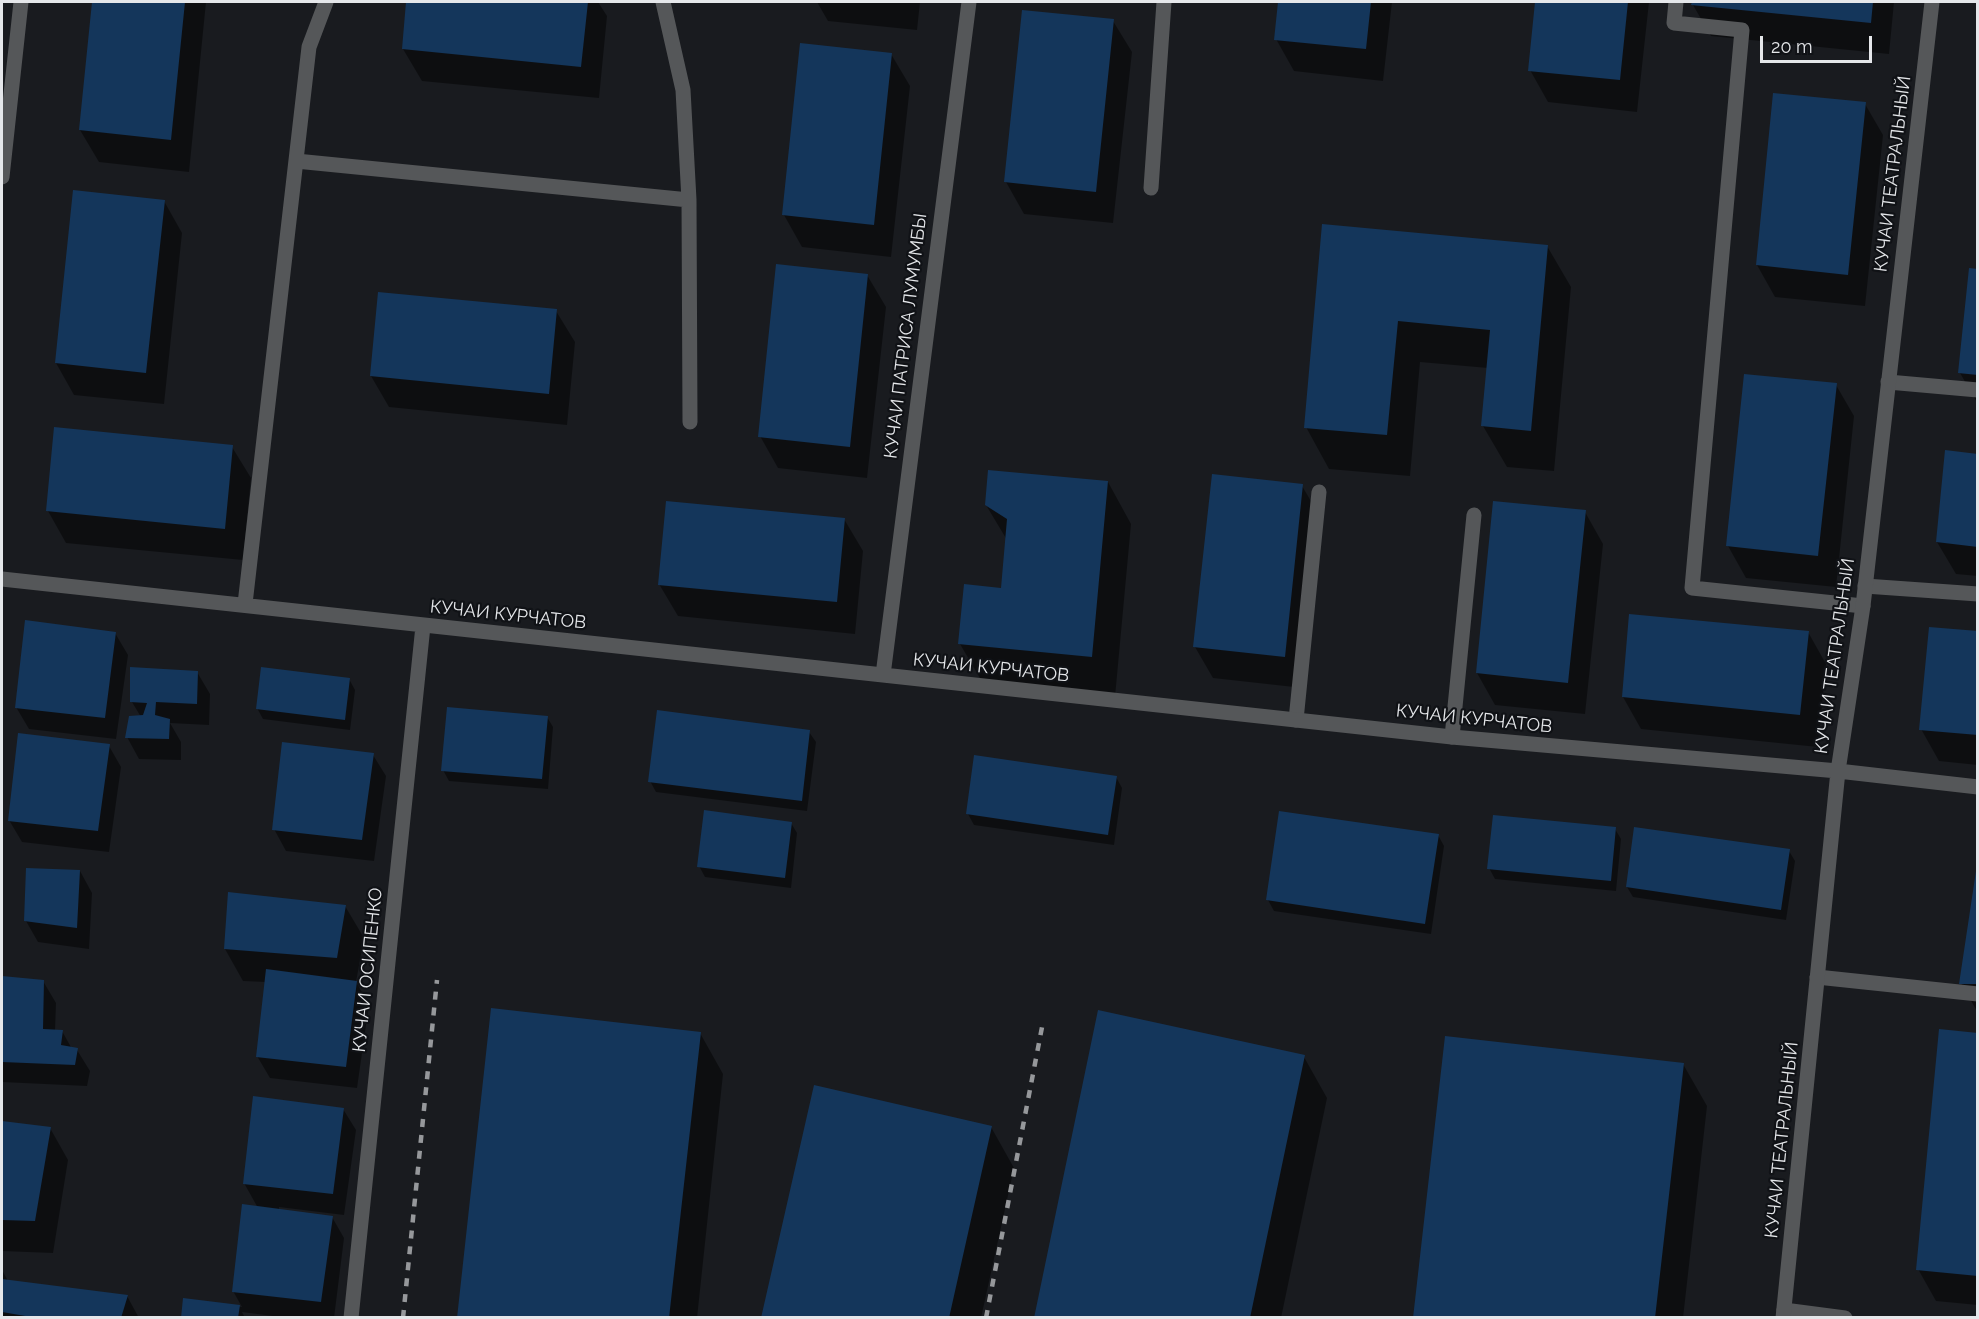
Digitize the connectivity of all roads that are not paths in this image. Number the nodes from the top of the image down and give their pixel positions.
1 (21, 2) edge
2 (326, 2) edge
3 (663, 2) edge
4 (969, 2) edge
5 (1164, 2) edge
6 (1676, 2) edge
7 (1932, 2) edge
8 (296, 161) junction
9 (2, 177) edge
10 (1151, 188) dead end
11 (689, 200) junction
12 (1888, 382) junction
13 (1977, 390) edge
14 (690, 422) dead end
15 (1320, 492) dead end
16 (1474, 515) dead end
17 (2, 579) edge
18 (1865, 586) junction
19 (1977, 594) edge
20 (245, 604) junction
21 (1863, 606) junction
22 (423, 626) junction
23 (883, 675) junction
24 (1296, 720) junction
25 (1452, 737) junction
26 (1838, 771) junction
27 (1977, 787) edge
28 (1817, 977) junction
29 (1977, 994) edge
30 (1784, 1314) edge
31 (351, 1317) edge
32 (1845, 1317) edge

1 - 9 street
2 - 8 street
3 - 11 street
4 - 23 street, КУЧАИ ПАТРИСА ЛУМУМБЫ
5 - 10 street
6 - 21 street
7 - 12 street, КУЧАИ ТЕАТРАЛЬНЫЙ
8 - 11 street
8 - 20 street
11 - 14 street
12 - 13 street
12 - 18 street, КУЧАИ ТЕАТРАЛЬНЫЙ
15 - 24 street
16 - 25 street
17 - 20 street, КУЧАИ КУРЧАТОВ
18 - 19 street
18 - 21 street, КУЧАИ ТЕАТРАЛЬНЫЙ
20 - 22 street, КУЧАИ КУРЧАТОВ
21 - 26 street, КУЧАИ ТЕАТРАЛЬНЫЙ
22 - 23 street, КУЧАИ КУРЧАТОВ
22 - 31 street, КУЧАИ ОСИПЕНКО
23 - 24 street, КУЧАИ КУРЧАТОВ
24 - 25 street, КУЧАИ КУРЧАТОВ
25 - 26 street, КУЧАИ КУРЧАТОВ
26 - 27 street, КУЧАИ КУРЧАТОВ
26 - 28 street, КУЧАИ ТЕАТРАЛЬНЫЙ
28 - 29 street
28 - 30 street, КУЧАИ ТЕАТРАЛЬНЫЙ
30 - 32 street

